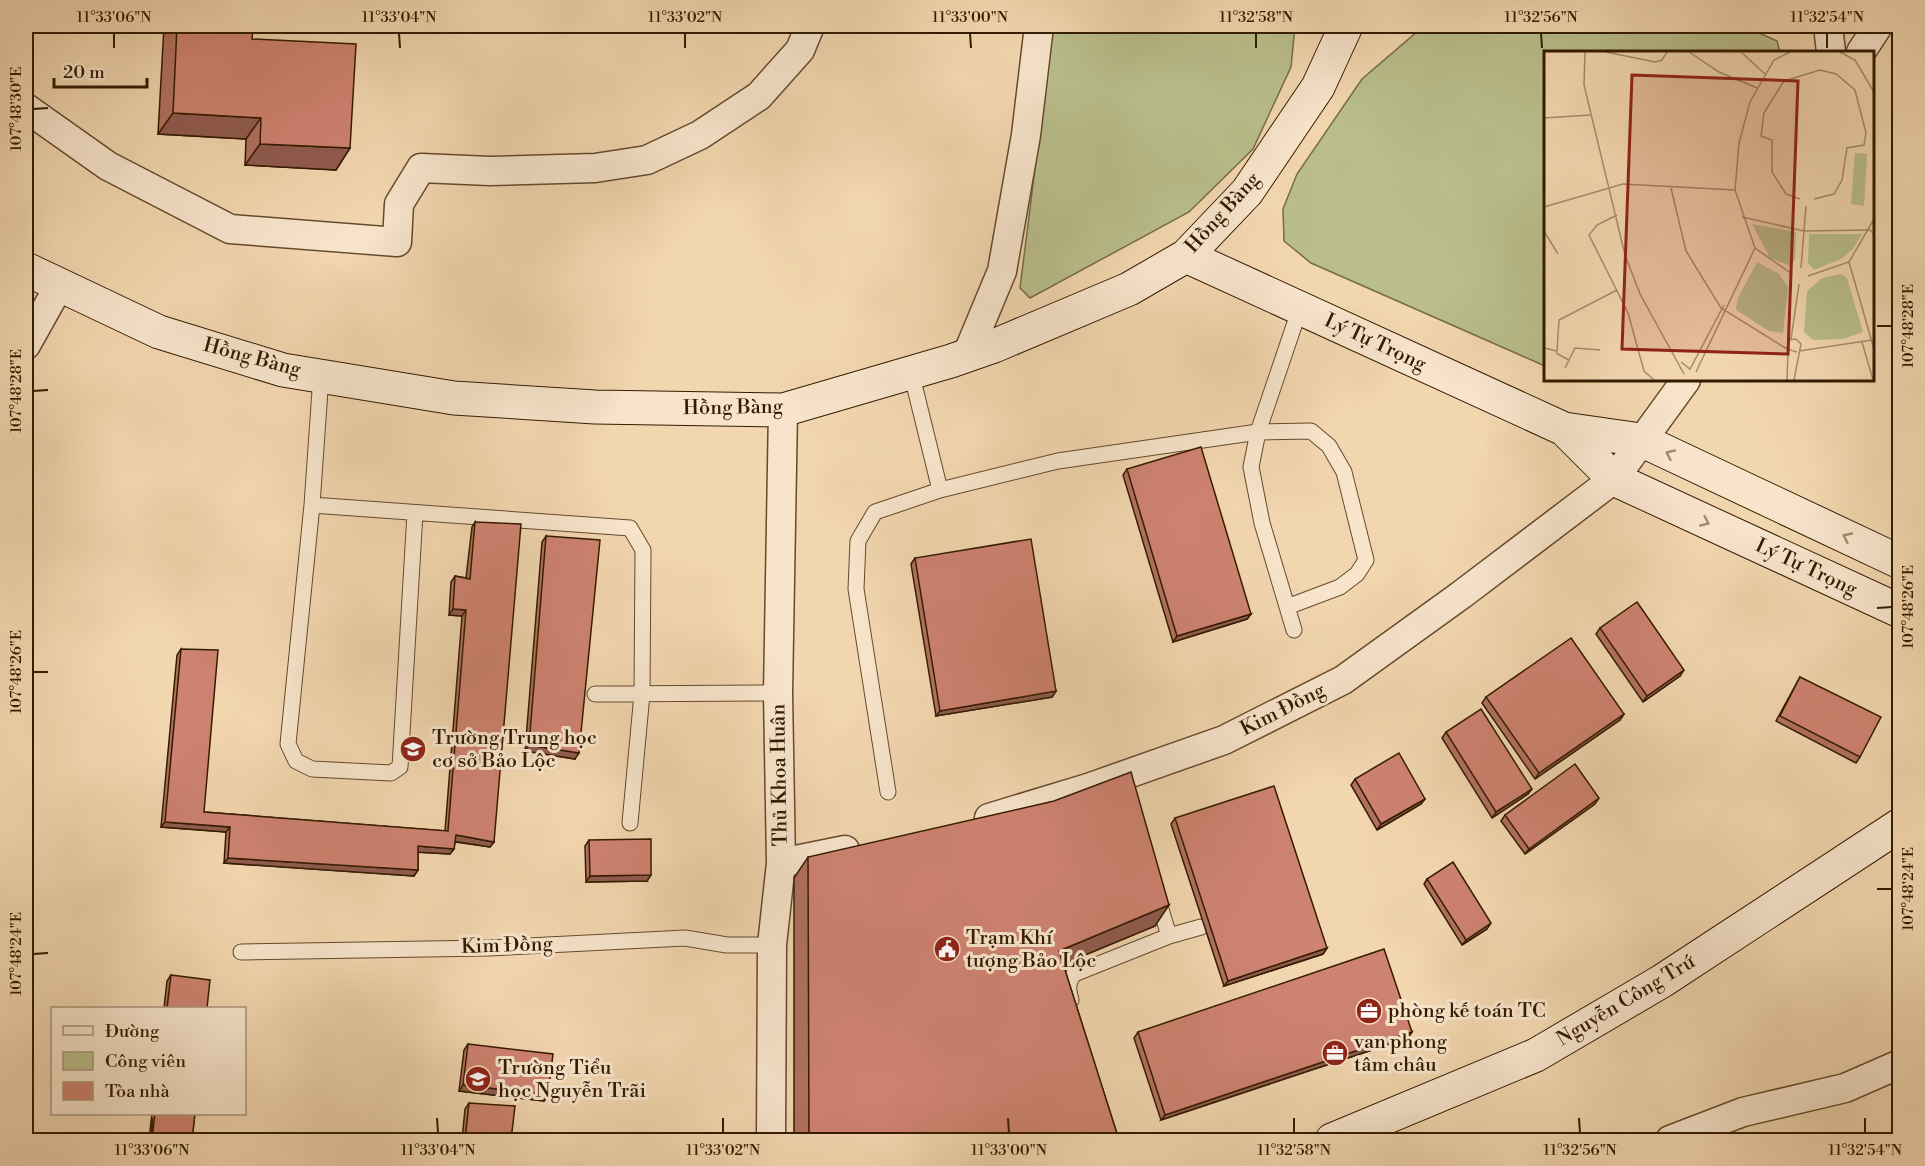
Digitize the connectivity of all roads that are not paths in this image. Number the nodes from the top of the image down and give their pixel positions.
1 (810, 26) edge
2 (1039, 26) edge
3 (1346, 26) edge
4 (1828, 26) edge
5 (1878, 26) edge
6 (1831, 51) edge
7 (1862, 51) edge
8 (26, 108) edge
9 (1186, 256) junction
10 (26, 269) edge
11 (59, 286) junction
12 (1300, 308) junction
13 (26, 345) edge
14 (967, 355) junction
15 (911, 372) junction
16 (321, 376) junction
17 (1685, 381) edge
18 (783, 410) junction
19 (1564, 429) junction
20 (1258, 432) junction
21 (1641, 440) junction
22 (1614, 479) junction
23 (940, 490) junction
24 (312, 505) junction
25 (415, 513) junction
26 (1899, 562) edge
27 (1287, 607) junction
28 (1899, 611) edge
29 (1294, 630) dead end
30 (778, 693) junction
31 (595, 694) dead end
32 (642, 694) junction
33 (888, 792) dead end
34 (630, 823) dead end
35 (970, 824) edge
36 (1899, 825) edge
37 (870, 845) edge
38 (781, 863) junction
39 (1153, 879) edge
40 (1201, 927) dead end
41 (1169, 936) junction
42 (772, 945) junction
43 (241, 952) dead end
44 (1075, 1011) edge
45 (1899, 1064) edge
46 (771, 1140) edge
47 (1332, 1140) edge
48 (1670, 1140) edge

1 - 8 street
2 - 14 street
3 - 9 street, Hồng Bàng
4 - 6 street
5 - 7 street
9 - 12 street, Lý Tự Trọng
9 - 14 street, Hồng Bàng
10 - 11 street, Hồng Bàng
11 - 13 street
11 - 16 street, Hồng Bàng
12 - 19 street, Lý Tự Trọng
12 - 20 lane
14 - 15 street, Hồng Bàng
15 - 18 street, Hồng Bàng
15 - 23 lane
16 - 18 street, Hồng Bàng
16 - 24 lane
17 - 21 street, Kim Đồng
18 - 30 street, Thủ Khoa Huân
19 - 21 street, Lý Tự Trọng
19 - 22 street, Lý Tự Trọng
20 - 23 lane
20 - 27 lane
20 - 27 lane
21 - 22 street, Kim Đồng
26 -> 21 street, Lý Tự Trọng
22 -> 28 street, Lý Tự Trọng
22 - 35 street, Kim Đồng
23 - 33 lane
24 - 25 lane
24 - 25 lane
25 - 32 lane
27 - 29 lane
30 - 32 lane
30 - 38 street, Thủ Khoa Huân
31 - 32 lane
32 - 34 lane
36 - 47 street, Nguyễn Công Trứ
37 - 38 street
38 - 42 street, Thủ Khoa Huân
39 - 41 lane
40 - 41 lane
41 - 44 lane
42 - 43 lane, Kim Đồng
42 - 46 street, Thủ Khoa Huân
45 - 48 street

